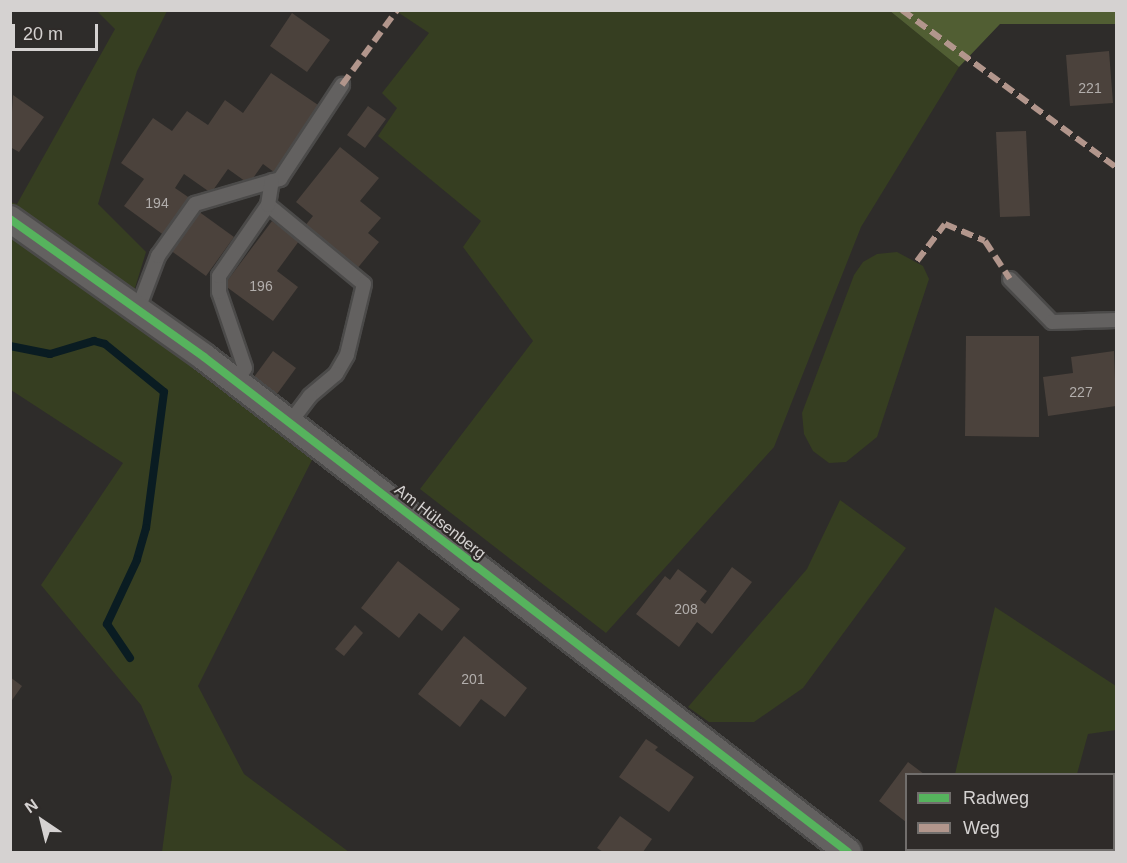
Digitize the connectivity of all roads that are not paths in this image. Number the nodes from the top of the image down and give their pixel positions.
1 (342, 85) dead end
2 (272, 181) junction
3 (268, 206) junction
4 (10, 219) edge
5 (1010, 279) dead end
6 (138, 309) junction
7 (1116, 320) edge
8 (235, 381) junction
9 (290, 423) junction
10 (849, 852) edge

1 - 2 lane
2 - 3 lane
2 - 6 lane
3 - 8 lane
3 - 9 lane
4 - 6 street, Am Hülsenberg
5 - 7 lane
6 - 8 street, Am Hülsenberg
8 - 9 street, Am Hülsenberg
9 - 10 street, Am Hülsenberg

